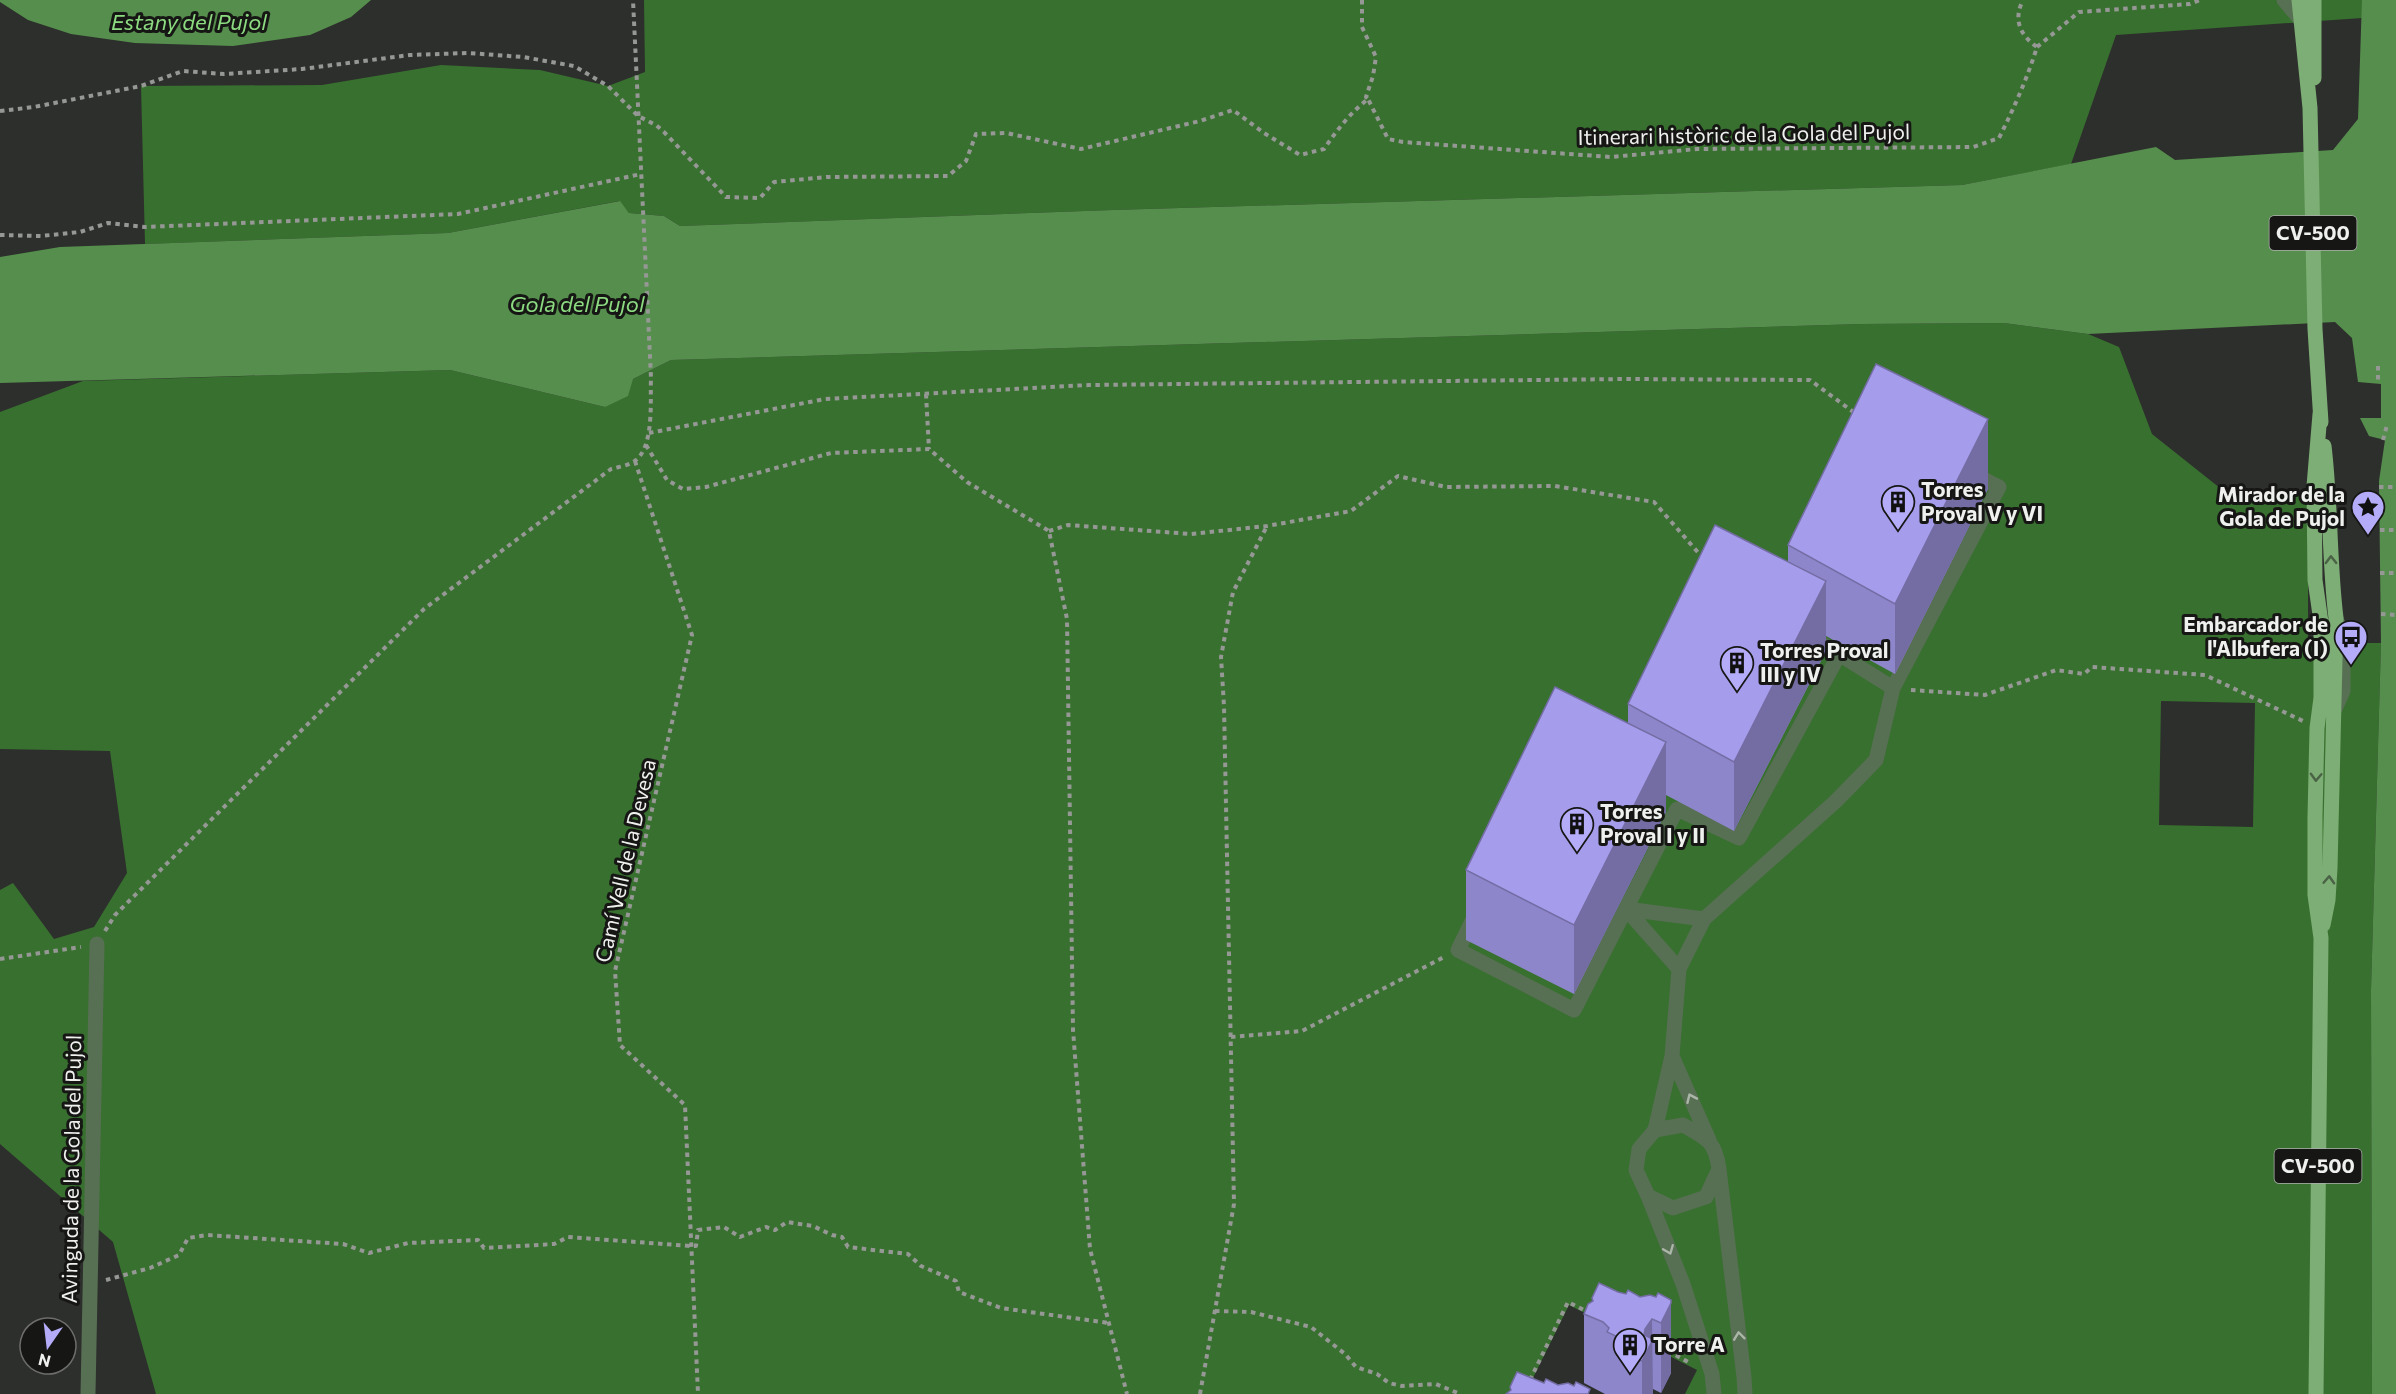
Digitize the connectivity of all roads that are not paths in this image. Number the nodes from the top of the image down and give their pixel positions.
1 (2284, 0) edge
2 (2300, 0) edge
3 (2314, 0) edge
4 (2300, 19) junction
5 (2310, 108) junction
6 (2320, 414) junction
7 (1959, 467) edge
8 (1794, 626) edge
9 (1840, 653) junction
10 (1893, 688) junction
11 (1484, 897) edge
12 (1626, 909) junction
13 (1704, 919) junction
14 (2321, 938) junction
15 (97, 944) road end
16 (1679, 969) junction
17 (1672, 1056) junction
18 (1655, 1130) junction
19 (1709, 1140) junction
20 (1719, 1169) junction
21 (1647, 1196) junction
22 (88, 1394) edge
23 (1714, 1394) edge
24 (1745, 1394) edge
25 (2316, 1394) edge

1 - 4 street
2 - 4 main road, CV-500
3 - 5 main road, CV-500
4 - 5 main road, CV-500
5 - 6 main road, CV-500
6 -> 14 main road, CV-500
14 -> 6 main road, CV-500
7 - 10 street
8 - 9 street
9 - 10 street
9 - 12 street
10 - 13 street
11 - 12 street
12 - 13 street
12 - 16 street
13 - 16 street
14 - 25 main road, CV-500
15 - 22 street, Avinguda de la Gola del Pujol
16 - 17 street
17 - 18 street
19 -> 17 street
18 - 19 street
18 - 21 street
19 - 20 street
20 - 21 street
24 -> 20 street
21 -> 23 street

